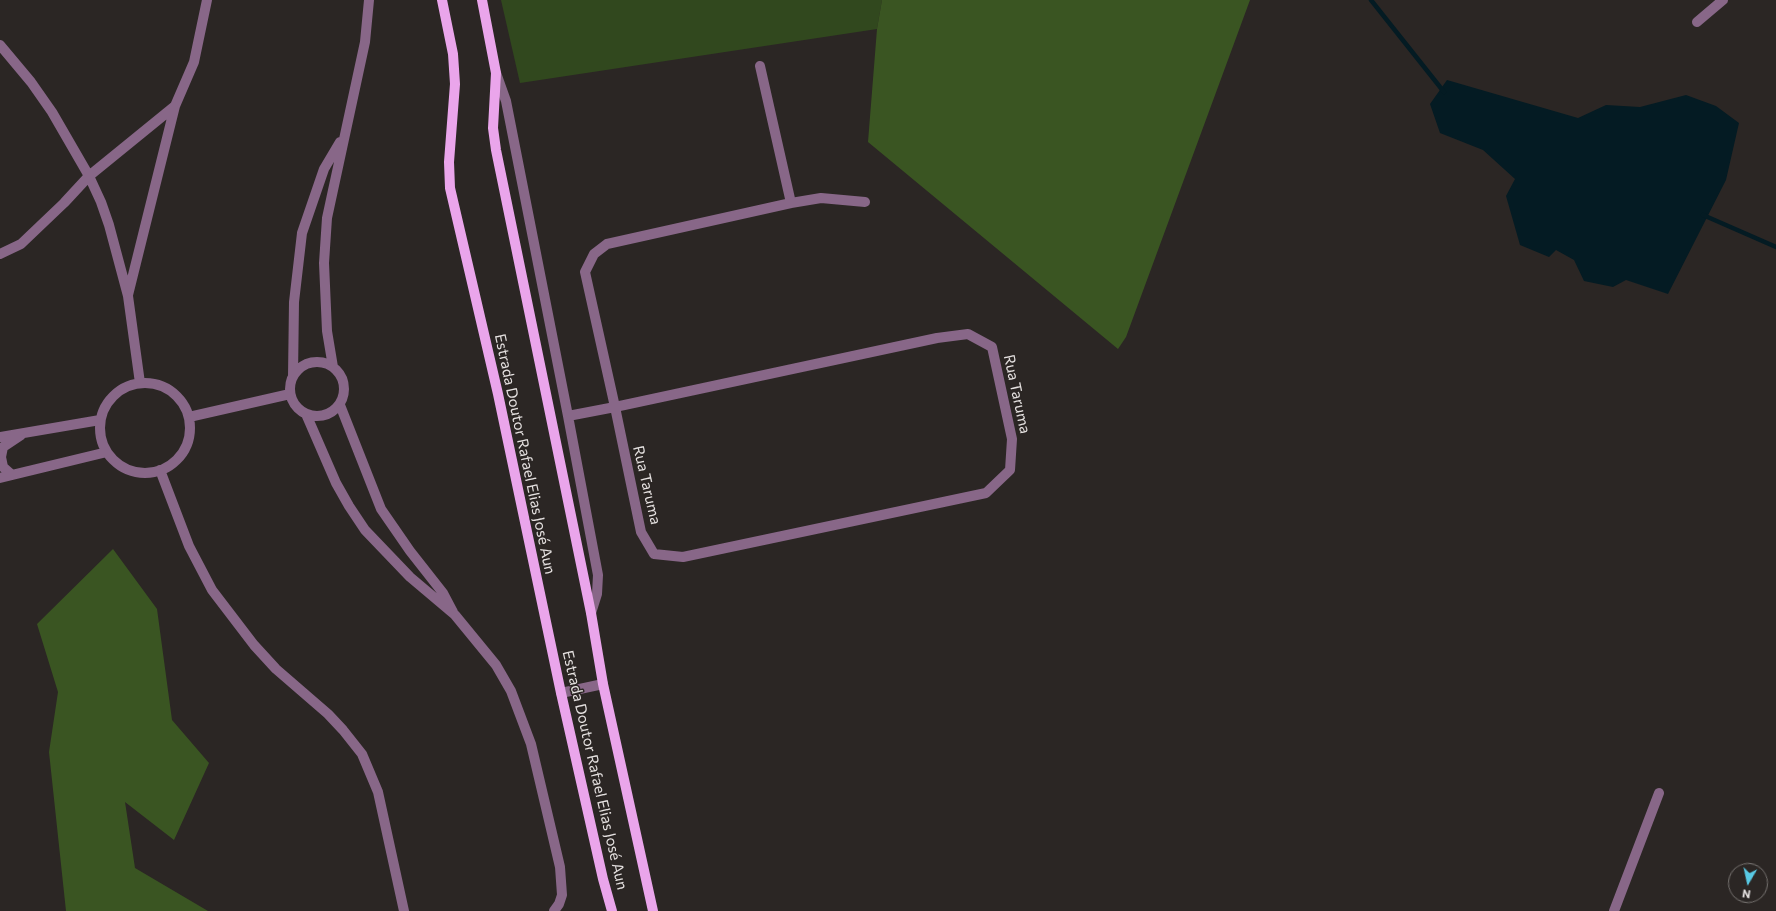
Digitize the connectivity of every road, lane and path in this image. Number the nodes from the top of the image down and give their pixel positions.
1 (207, 0) edge
2 (369, 0) edge
3 (442, 0) edge
4 (482, 0) edge
5 (1723, 0) edge
6 (1697, 22) dead end
7 (0, 45) edge
8 (760, 66) dead end
9 (496, 73) junction
10 (175, 106) junction
11 (344, 135) junction
12 (89, 176) junction
13 (865, 202) dead end
14 (792, 203) junction
15 (0, 254) edge
16 (128, 296) junction
17 (334, 367) junction
18 (293, 376) junction
19 (140, 383) junction
20 (290, 394) junction
21 (340, 405) junction
22 (614, 407) junction
23 (306, 414) junction
24 (568, 416) junction
25 (189, 417) junction
26 (100, 420) junction
27 (24, 433) junction
28 (0, 437) edge
29 (107, 452) junction
30 (160, 470) junction
31 (12, 475) junction
32 (0, 478) edge
33 (591, 613) junction
34 (455, 615) junction
35 (603, 684) junction
36 (562, 693) junction
37 (1659, 793) dead end
38 (404, 911) edge
39 (554, 911) edge
40 (612, 911) edge
41 (653, 911) edge
42 (1614, 911) edge

1 - 10 street
2 - 11 street
3 - 36 main road, Estrada Doutor Rafael Elias José Aun
4 - 9 main road, Estrada Doutor Rafael Elias José Aun
5 - 6 street
7 - 12 street
8 - 14 street
9 - 24 street
9 - 33 main road, Estrada Doutor Rafael Elias José Aun
10 - 12 street
10 - 16 street
11 - 17 street
11 - 18 street
12 - 15 street
12 - 16 street
13 - 14 street, Rua Taruma
14 - 22 street, Rua Taruma
16 - 19 street
17 - 18 street
17 - 21 street
18 - 20 street
19 - 25 street
19 - 26 street
20 - 23 street
20 - 25 street
21 - 23 street
21 - 34 street
22 - 22 street, Rua Taruma
22 - 24 street
23 - 34 street
24 - 33 street
25 - 30 street
26 - 27 street
26 - 29 street
27 - 28 street
27 - 31 street
29 - 30 street
29 - 31 street
30 - 38 street
31 - 32 street
33 - 35 main road, Estrada Doutor Rafael Elias José Aun
34 - 39 street
35 - 36 street
35 - 41 main road, Estrada Doutor Rafael Elias José Aun
36 - 40 main road, Estrada Doutor Rafael Elias José Aun
37 - 42 street

